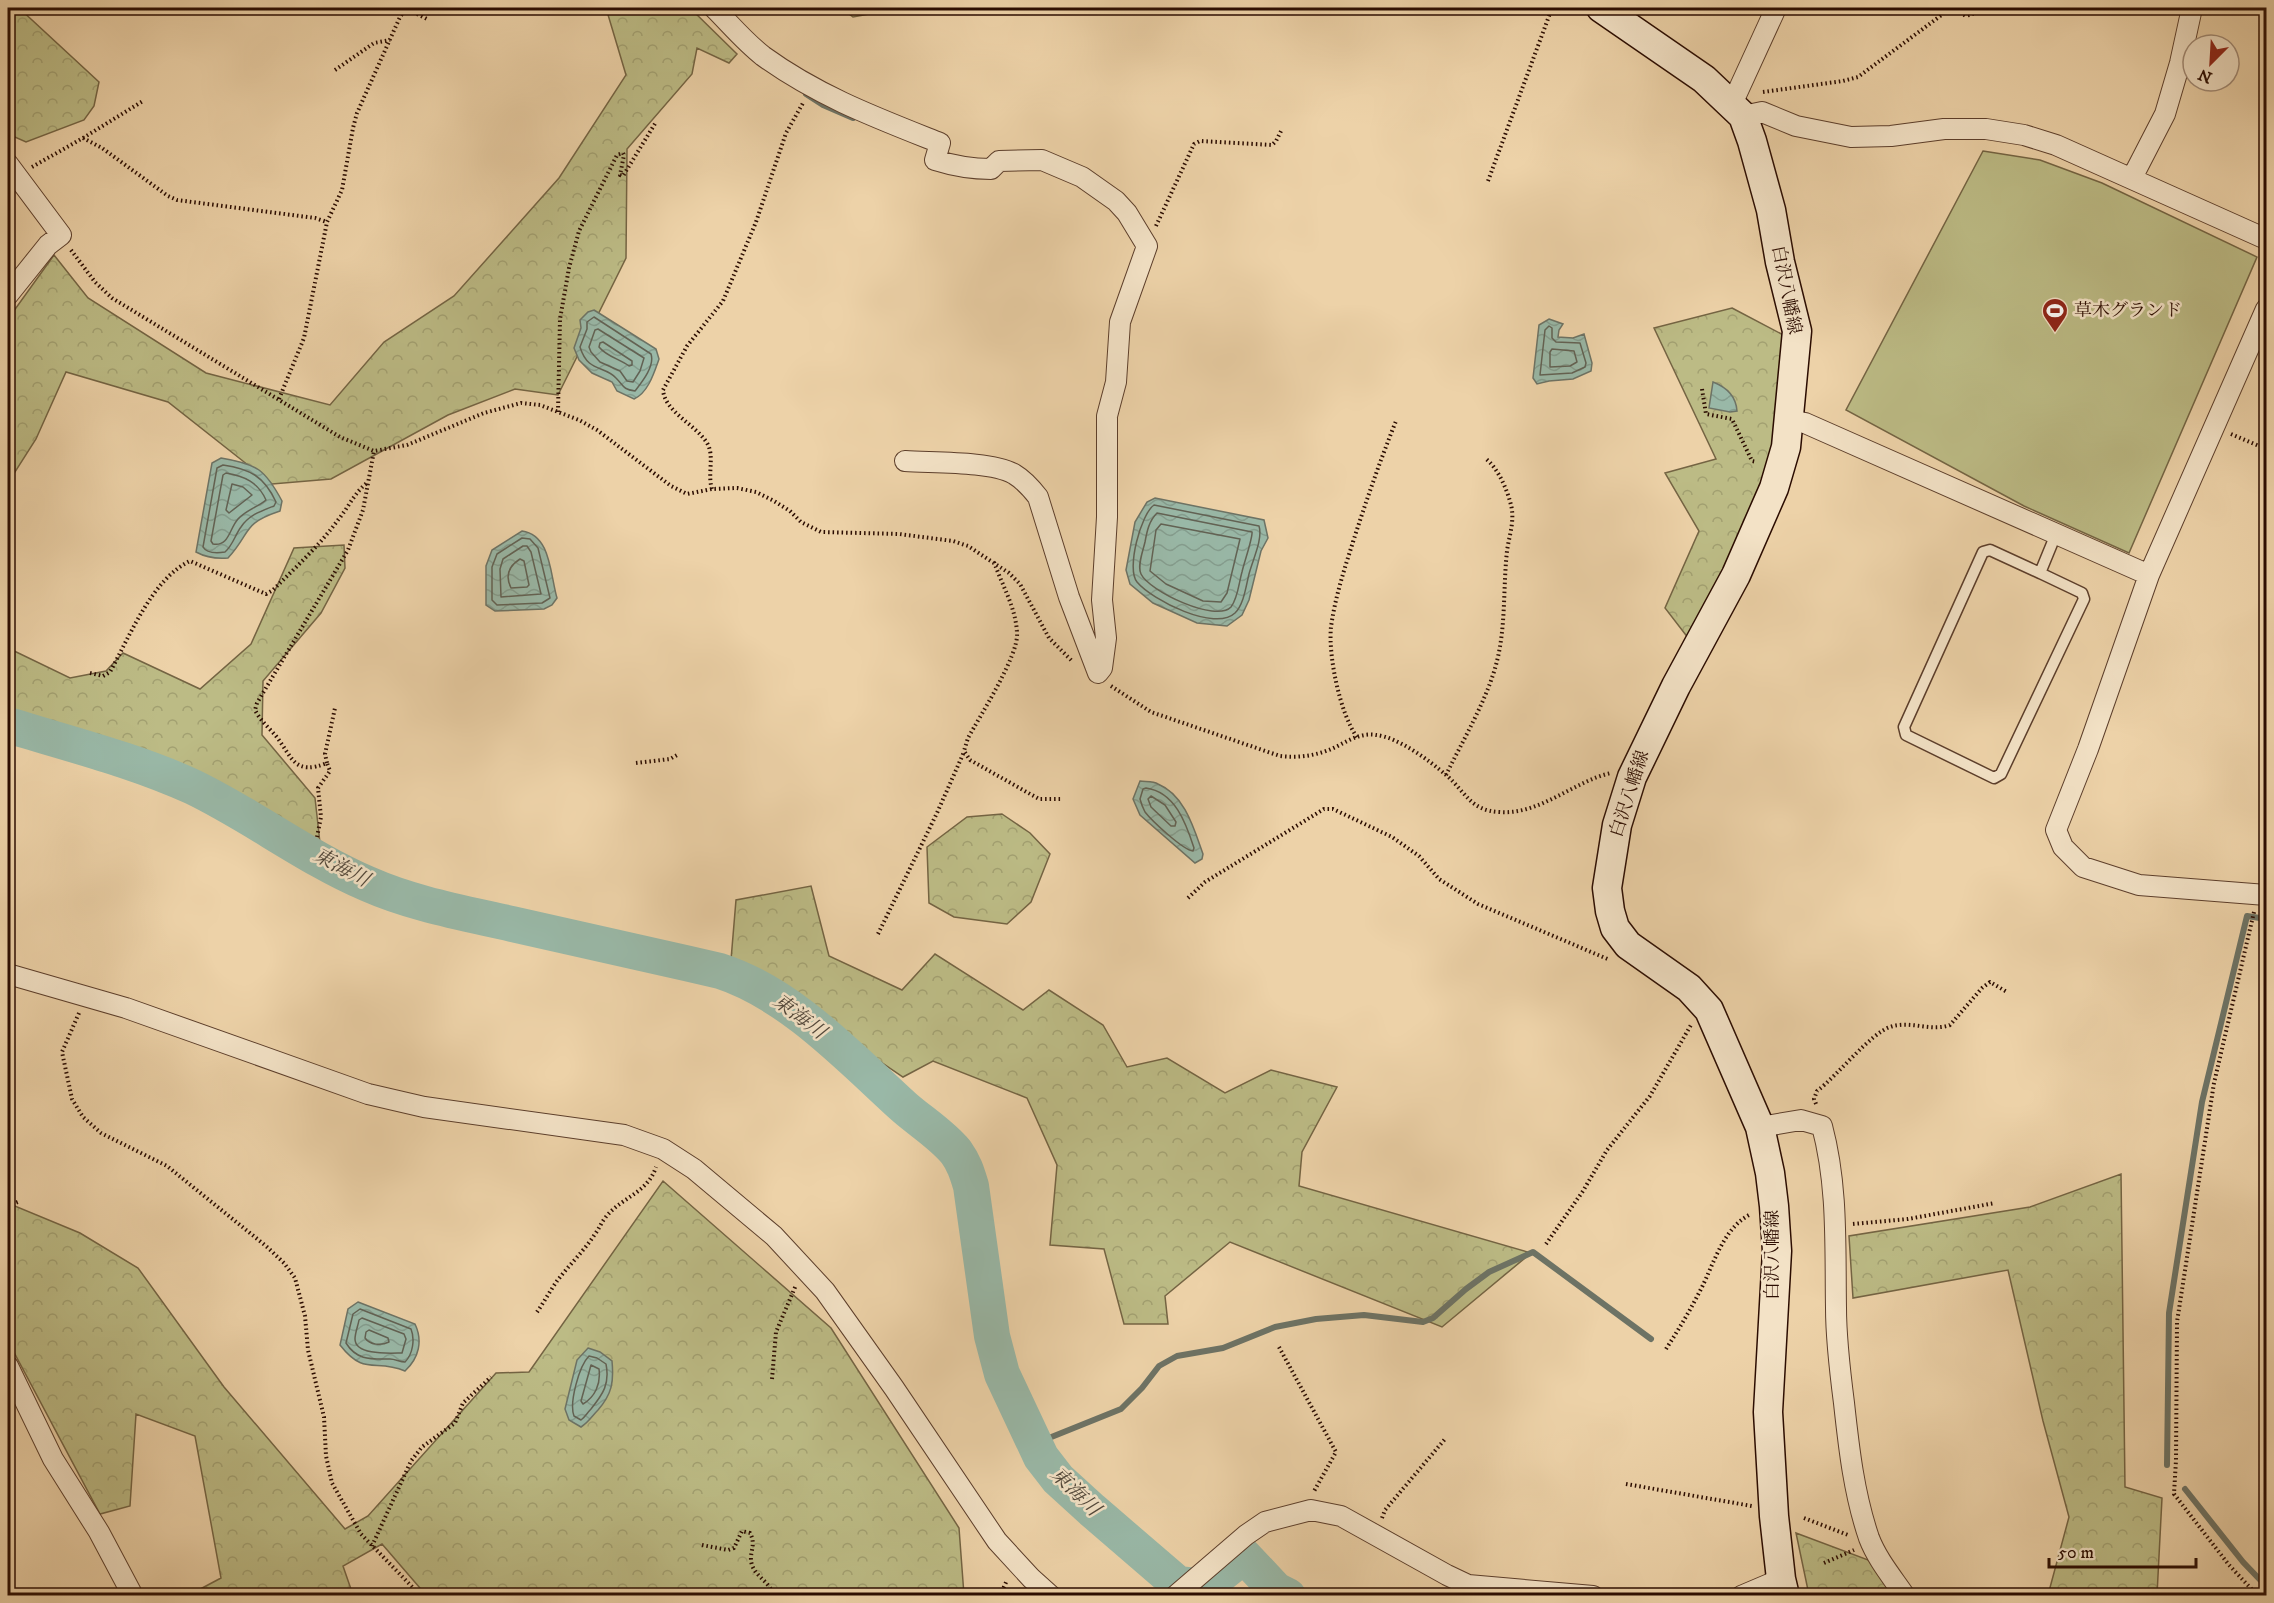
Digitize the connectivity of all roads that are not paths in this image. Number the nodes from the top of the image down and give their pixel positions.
1 (714, 8) edge
2 (1601, 8) edge
3 (1776, 8) edge
4 (2192, 8) edge
5 (1738, 104) junction
6 (13, 171) edge
7 (2132, 178) junction
8 (2266, 239) edge
9 (8, 295) edge
10 (2266, 309) edge
11 (1788, 432) junction
12 (905, 461) dead end
13 (2056, 534) junction
14 (2040, 573) junction
15 (2150, 574) junction
16 (2263, 895) edge
17 (8, 974) edge
18 (1760, 1128) junction
19 (8, 1366) edge
20 (1783, 1588) edge
21 (133, 1596) edge
22 (1051, 1596) edge
23 (1175, 1596) edge
24 (1593, 1596) edge
25 (1741, 1596) edge
26 (1905, 1596) edge

1 - 12 street
2 - 5 main road, 白沢八幡線
3 - 5 street
4 - 7 street
5 - 7 street
5 - 11 main road, 白沢八幡線
6 - 9 street
7 - 8 street
10 - 15 street
11 - 13 street
11 - 18 main road, 白沢八幡線
13 - 14 lane
13 - 15 street
14 - 14 lane
15 - 16 street
17 - 22 street
18 - 20 main road, 白沢八幡線
18 - 26 street
19 - 21 street
20 - 25 street
23 - 24 street

